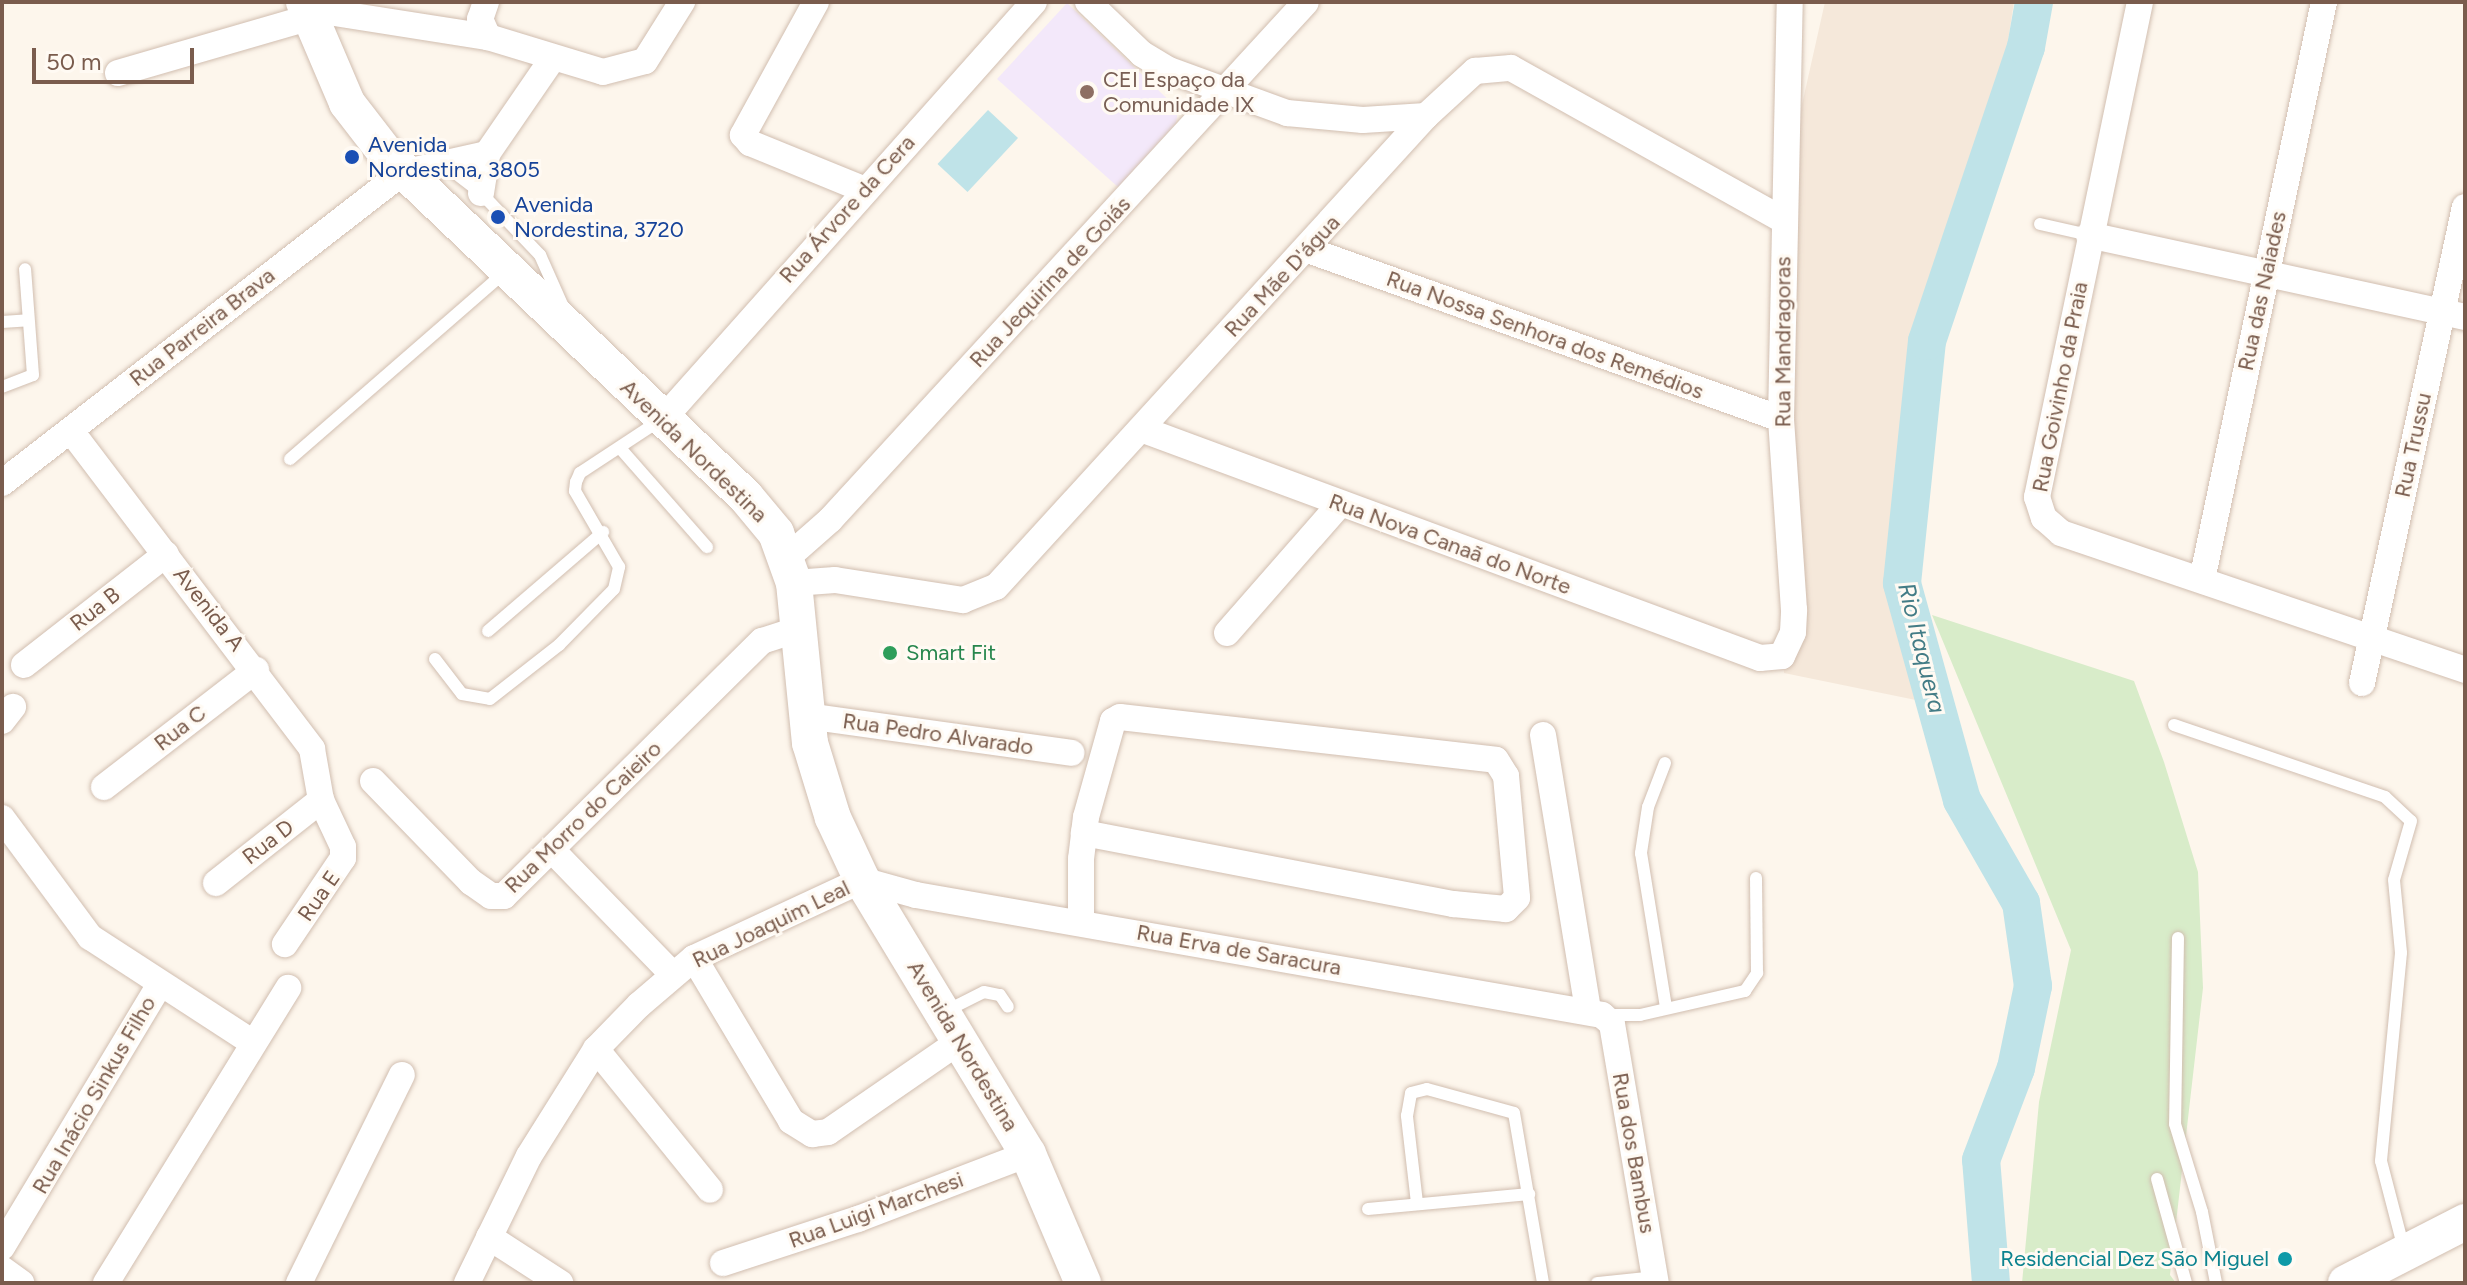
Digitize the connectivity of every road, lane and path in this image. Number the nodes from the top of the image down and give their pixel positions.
1 (486, 2) edge
2 (682, 2) edge
3 (816, 2) edge
4 (1034, 2) edge
5 (1088, 2) edge
6 (1306, 2) edge
7 (1790, 2) edge
8 (2140, 2) edge
9 (2324, 2) edge
10 (306, 10) edge
11 (488, 37) junction
12 (553, 58) junction
13 (118, 73) dead end
14 (1226, 90) junction
15 (1426, 116) junction
16 (487, 154) junction
17 (446, 166) junction
18 (402, 173) junction
19 (863, 189) junction
20 (481, 193) junction
21 (2465, 207) edge
22 (1783, 220) junction
23 (2040, 224) dead end
24 (2089, 235) junction
25 (1308, 250) junction
26 (25, 269) dead end
27 (505, 272) junction
28 (2265, 275) junction
29 (2454, 315) edge
30 (28, 320) junction
31 (2, 322) edge
32 (572, 335) junction
33 (2, 387) edge
34 (663, 419) junction
35 (1781, 419) junction
36 (1141, 429) junction
37 (71, 431) junction
38 (620, 448) junction
39 (290, 459) dead end
40 (2, 483) edge
41 (1340, 504) junction
42 (603, 532) junction
43 (707, 547) dead end
44 (166, 554) junction
45 (791, 570) junction
46 (2202, 580) junction
47 (798, 629) junction
48 (488, 631) dead end
49 (1227, 633) dead end
50 (2371, 638) junction
51 (1760, 658) joint
52 (435, 659) dead end
53 (24, 665) dead end
54 (256, 670) junction
55 (2465, 670) edge
56 (2362, 683) dead end
57 (806, 716) junction
58 (2174, 725) dead end
59 (1543, 735) dead end
60 (1071, 753) dead end
61 (1665, 763) dead end
62 (373, 781) dead end
63 (104, 787) dead end
64 (321, 800) junction
65 (2, 818) edge
66 (1084, 833) junction
67 (553, 851) junction
68 (1756, 878) dead end
69 (862, 880) junction
70 (216, 883) dead end
71 (1081, 923) junction
72 (2178, 938) dead end
73 (285, 944) dead end
74 (694, 958) junction
75 (672, 974) junction
76 (160, 984) junction
77 (288, 988) dead end
78 (1008, 1007) dead end
79 (1666, 1007) junction
80 (1601, 1016) junction
81 (951, 1027) junction
82 (253, 1043) junction
83 (596, 1049) junction
84 (402, 1075) dead end
85 (1028, 1154) junction
86 (2157, 1179) dead end
87 (710, 1190) dead end
88 (1529, 1194) junction
89 (1417, 1203) junction
90 (1368, 1209) dead end
91 (2465, 1222) edge
92 (489, 1237) junction
93 (2, 1247) edge
94 (2404, 1249) junction
95 (723, 1263) dead end
96 (2, 1269) edge
97 (1656, 1280) edge
98 (21, 1283) edge
99 (106, 1283) edge
100 (299, 1283) edge
101 (467, 1283) edge
102 (560, 1283) edge
103 (1083, 1283) edge
104 (1543, 1283) edge
105 (1597, 1283) edge
106 (2186, 1283) edge
107 (2216, 1283) edge
108 (2346, 1283) edge

1 - 11 street
2 - 12 street
3 - 19 street
4 - 19 street, Rua Árvore da Cera
5 - 14 street
6 - 14 street, Rua Jequirina de Goiás
7 - 22 street, Rua Mandragoras
8 - 24 street, Rua Goivinho da Praia
9 - 28 street, Rua das Naiades
10 - 11 street
10 - 13 street
10 - 18 main road, Avenida Nordestina
11 - 12 street
12 - 16 street
14 - 15 street
14 - 45 street, Rua Jequirina de Goiás
15 - 22 street, Rua Mãe D'água
15 - 25 street, Rua Mãe D'água
16 - 17 street
16 - 20 street
17 - 18 street
17 - 20 lane
18 - 27 main road, Avenida Nordestina
18 - 37 street, Rua Parreira Brava
19 - 34 street, Rua Árvore da Cera
20 - 32 lane
21 - 29 street, Rua Trussu
22 - 35 street, Rua Mandragoras
23 - 24 lane
24 - 28 street
24 - 46 street, Rua Goivinho da Praia
25 - 35 street, Rua Nossa Senhora dos Remédios
25 - 36 street, Rua Mãe D'água
26 - 30 lane
27 - 32 main road, Avenida Nordestina
27 - 39 lane
28 - 29 street
28 - 46 street, Rua das Naiades
29 - 50 street, Rua Trussu
30 - 31 lane
30 - 33 lane
32 - 34 main road, Avenida Nordestina
34 - 38 lane
34 - 45 main road, Avenida Nordestina
35 - 51 street, Rua Mandragoras
36 - 41 street, Rua Nova Canaã do Norte
36 - 45 street, Rua Mãe D'água
37 - 40 street, Rua Parreira Brava
37 - 44 street, Avenida A
38 - 42 lane
38 - 43 lane
41 - 49 street
41 - 51 street, Rua Nova Canaã do Norte
42 - 48 lane
42 - 52 lane
44 - 53 street, Rua B
44 - 54 street, Avenida A
45 - 47 main road, Avenida Nordestina
46 - 50 street, Rua Goivinho da Praia
47 - 57 main road, Avenida Nordestina
47 - 67 street, Rua Morro do Caieiro
50 - 55 street, Rua Goivinho da Praia
50 - 56 street, Rua Trussu
54 - 63 street, Rua C
54 - 64 street, Avenida A
57 - 60 street, Rua Pedro Alvarado
57 - 69 main road, Avenida Nordestina
58 - 94 lane
59 - 80 street, Rua dos Bambus
61 - 79 lane
62 - 67 street, Rua Morro do Caieiro
64 - 70 street, Rua D
64 - 73 street, Rua E
65 - 76 street
66 - 66 street
66 - 71 street
67 - 75 street
68 - 79 lane
69 - 71 street, Rua Erva de Saracura
69 - 74 street, Rua Joaquim Leal
69 - 81 main road, Avenida Nordestina
71 - 80 street, Rua Erva de Saracura
72 - 107 lane
74 - 75 street, Rua Joaquim Leal
74 - 81 street
75 - 83 street, Rua Joaquim Leal
76 - 82 street
76 - 93 street, Rua Inácio Sinkus Filho
77 - 82 street
78 - 81 lane
79 - 80 lane
80 - 97 street, Rua dos Bambus
81 - 85 main road, Avenida Nordestina
82 - 99 street
83 - 87 street
83 - 92 street, Rua Joaquim Leal
84 - 100 street
85 - 95 street, Rua Luigi Marchesi
85 - 103 main road, Avenida Nordestina
86 - 106 lane
88 - 89 lane
88 - 89 lane
88 - 104 lane
89 - 90 lane
91 - 94 main road
92 - 101 street, Rua Joaquim Leal
92 - 102 street
94 - 108 main road
96 - 98 street
97 - 105 lane

